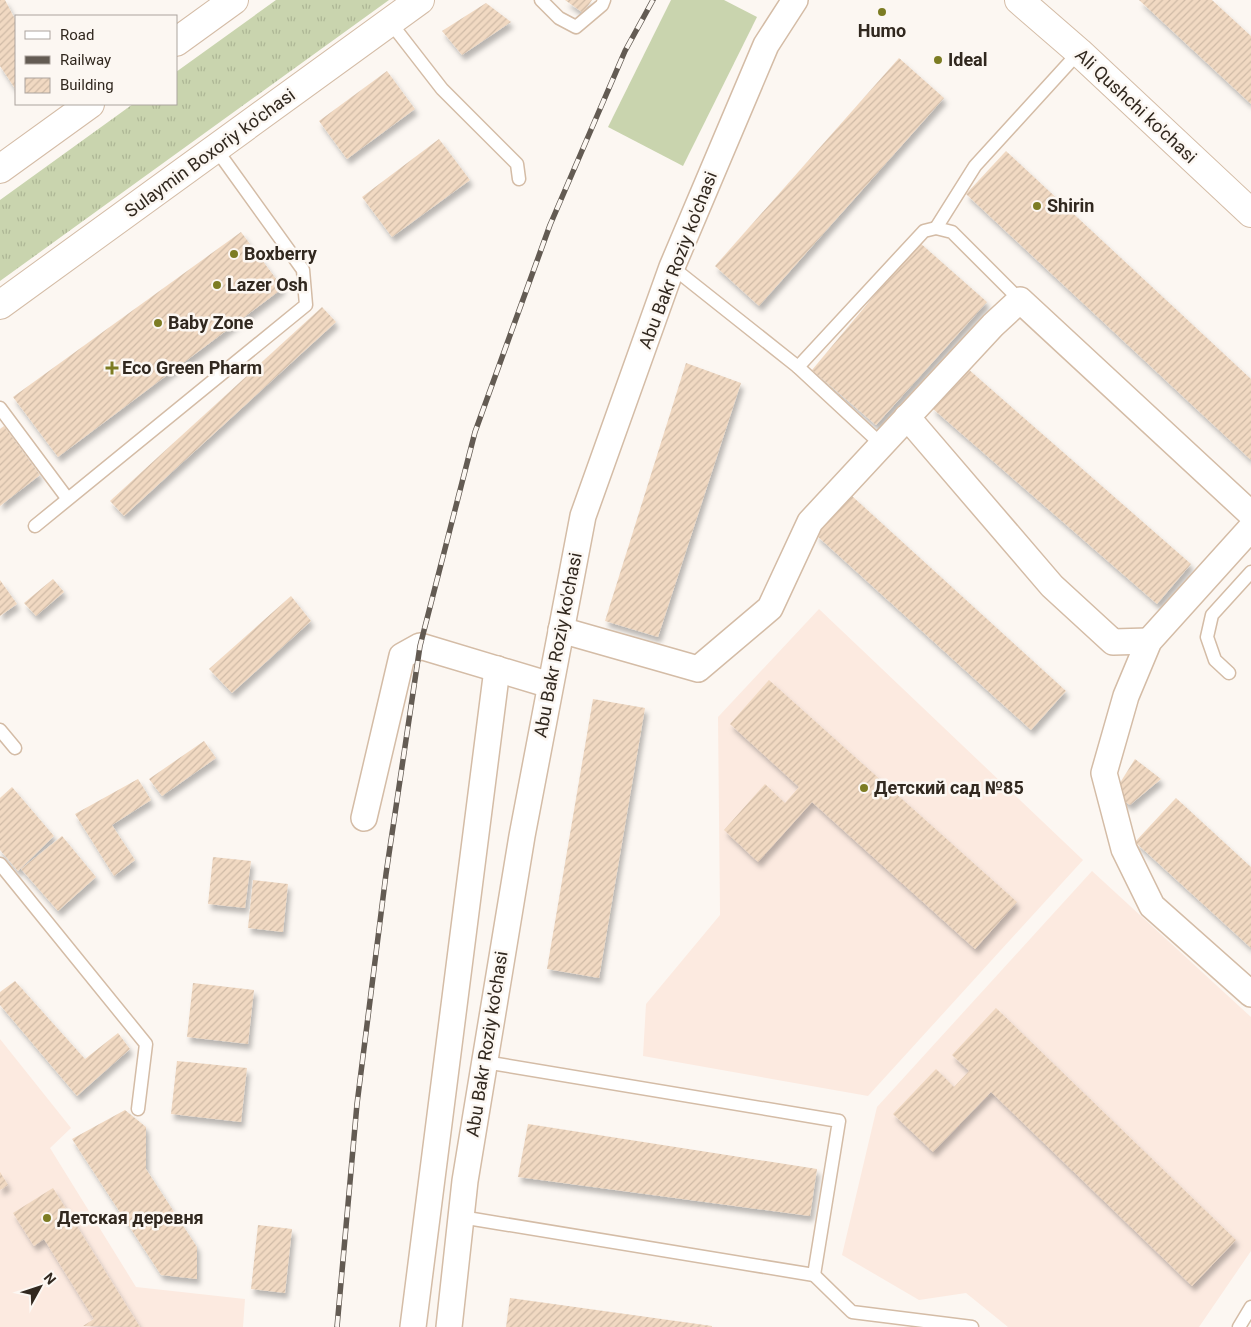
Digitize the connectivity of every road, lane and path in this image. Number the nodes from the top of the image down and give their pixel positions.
1 (234, 0) edge
2 (420, 0) edge
3 (541, 0) edge
4 (604, 0) edge
5 (795, 0) edge
6 (1019, 0) edge
7 (390, 22) junction
8 (178, 41) edge
9 (1079, 52) junction
10 (89, 105) edge
11 (216, 149) junction
12 (0, 169) edge
13 (519, 179) dead end
14 (1251, 213) edge
15 (936, 228) junction
16 (672, 267) junction
17 (1020, 300) junction
18 (0, 305) edge
19 (798, 367) junction
20 (0, 408) edge
21 (907, 418) junction
22 (882, 445) junction
23 (67, 498) junction
24 (1251, 514) edge
25 (35, 526) dead end
26 (1251, 528) edge
27 (1251, 572) edge
28 (561, 630) junction
29 (1149, 641) junction
30 (497, 669) junction
31 (1229, 673) dead end
32 (550, 685) junction
33 (0, 730) edge
34 (15, 748) dead end
35 (364, 818) dead end
36 (0, 864) edge
37 (1251, 994) edge
38 (485, 1062) junction
39 (138, 1109) dead end
40 (461, 1217) junction
41 (814, 1275) junction
42 (1251, 1307) edge
43 (413, 1327) edge
44 (449, 1327) edge
45 (972, 1327) edge
46 (1239, 1327) edge

1 - 8 main road
2 - 7 main road, Sulaymin Boxoriy ko'chasi
3 - 4 lane
5 - 16 street, Abu Bakr Roziy ko'chasi
6 - 9 main road, Ali Qushchi ko'chasi
7 - 11 main road, Sulaymin Boxoriy ko'chasi
7 - 13 lane
9 - 14 main road, Ali Qushchi ko'chasi
9 - 15 lane
10 - 12 main road
11 - 18 main road, Sulaymin Boxoriy ko'chasi
11 - 23 lane
15 - 17 lane
15 - 19 lane
16 - 19 lane
16 - 28 street, Abu Bakr Roziy ko'chasi
17 - 21 street
17 - 24 street
19 - 22 lane
20 - 23 lane
21 - 22 street
21 - 29 street
22 - 28 street
23 - 25 lane
26 - 29 street
27 - 31 lane
28 - 32 street, Abu Bakr Roziy ko'chasi
29 - 37 street
30 - 32 street
30 - 35 street
30 - 43 street
32 - 38 street, Abu Bakr Roziy ko'chasi
33 - 34 lane
36 - 39 lane
38 - 40 street, Abu Bakr Roziy ko'chasi
38 - 41 lane
40 - 41 lane
40 - 44 street, Abu Bakr Roziy ko'chasi
41 - 45 lane
42 - 46 lane

